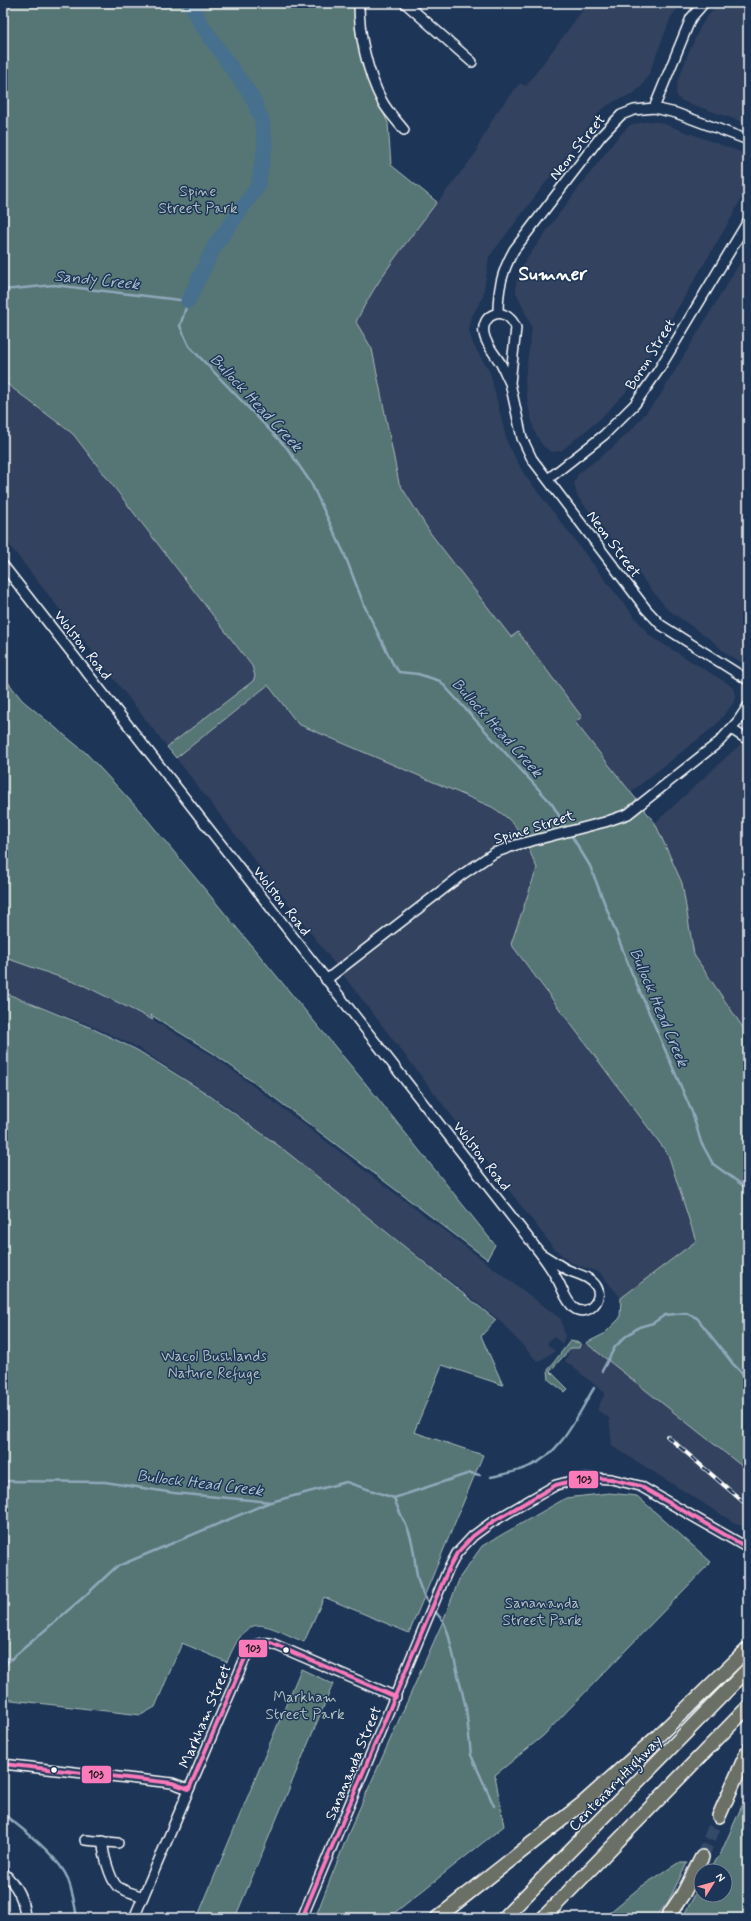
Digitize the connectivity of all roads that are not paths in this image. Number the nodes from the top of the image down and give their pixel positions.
1 (359, 3) edge
2 (405, 3) edge
3 (704, 3) edge
4 (472, 62) dead end
5 (654, 108) junction
6 (404, 130) dead end
7 (748, 140) edge
8 (748, 221) edge
9 (498, 313) junction
10 (510, 383) junction
11 (548, 479) junction
12 (3, 565) edge
13 (748, 680) edge
14 (748, 706) edge
15 (731, 729) junction
16 (748, 740) edge
17 (326, 980) junction
18 (540, 1253) junction
19 (748, 1548) edge
20 (748, 1648) edge
21 (748, 1669) edge
22 (396, 1697) junction
23 (748, 1707) edge
24 (748, 1750) edge
25 (3, 1764) edge
26 (189, 1789) junction
27 (719, 1816) tunnel mouth
28 (85, 1840) dead end
29 (103, 1841) junction
30 (118, 1843) dead end
31 (702, 1857) tunnel mouth
32 (3, 1872) edge
33 (143, 1897) junction
34 (25, 1918) edge
35 (134, 1918) edge
36 (302, 1918) edge
37 (437, 1918) edge
38 (504, 1918) edge
39 (543, 1918) edge
40 (667, 1918) edge

1 - 6 street
2 - 4 street
3 - 5 street
5 - 7 street, Neon Street
5 - 9 street, Neon Street
8 - 11 street, Boron Street
9 - 10 street, Neon Street
9 - 10 street, Neon Street
10 - 11 street, Neon Street
11 - 13 street, Neon Street
12 - 17 street, Wolston Road
14 - 15 street, Spine Street
15 - 16 street
15 - 17 street, Spine Street
17 - 18 street, Wolston Road
18 - 18 street, Wolston Road
19 - 22 street, Sanananda Street
20 - 37 highway
21 - 38 highway, Centenary Highway
22 - 26 street, Markham Street
22 - 36 street, Sanananda Street
23 - 39 highway
24 - 27 highway
25 - 26 street
26 - 33 street, Markham Street
28 - 29 street
29 - 30 street
29 - 33 street
31 - 40 highway
32 - 34 street
33 - 35 street, Markham Street

